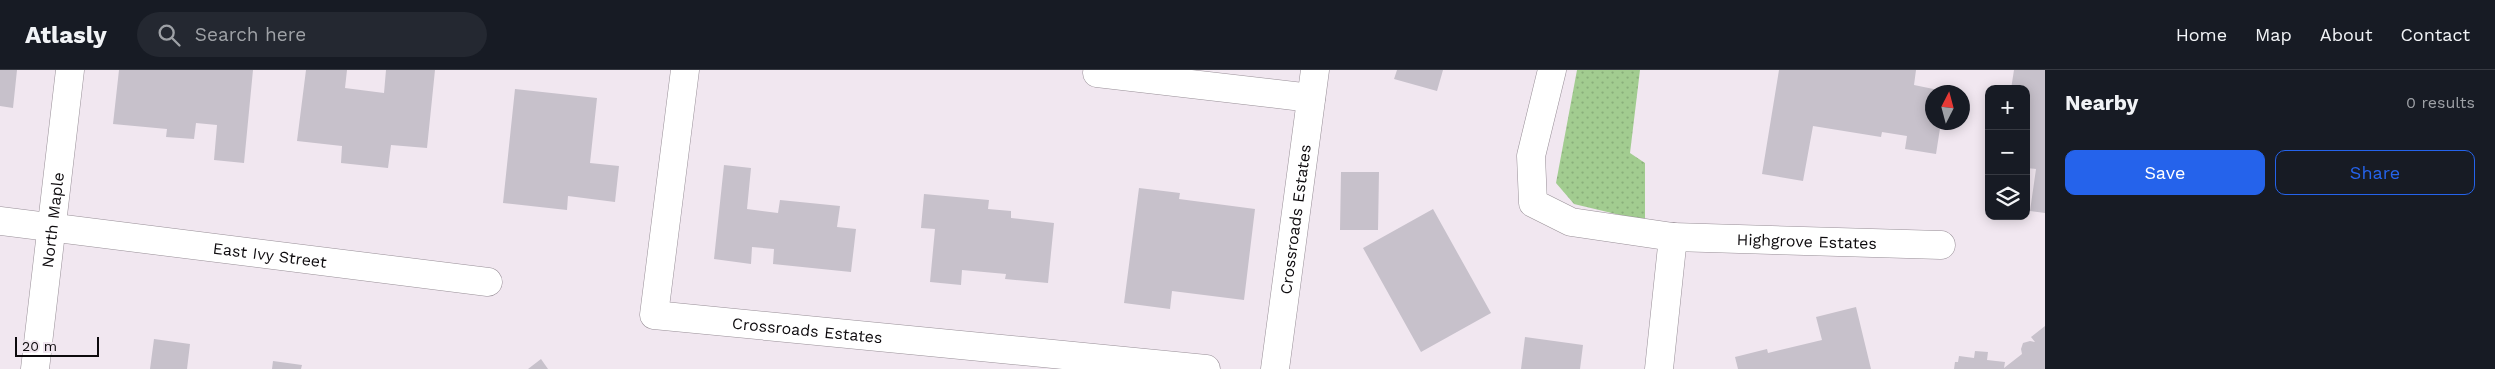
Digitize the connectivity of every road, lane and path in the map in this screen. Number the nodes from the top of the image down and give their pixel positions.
1 (70, 70) edge
2 (686, 70) edge
3 (1315, 70) edge
4 (1552, 70) edge
5 (1097, 73) dead end
6 (1312, 98) junction
7 (0, 221) edge
8 (52, 228) junction
9 (1673, 236) junction
10 (1941, 245) dead end
11 (488, 282) dead end
12 (35, 369) edge
13 (1206, 369) edge
14 (1274, 369) edge
15 (1659, 369) edge

1 - 8 street, North Maple
2 - 13 street, Crossroads Estates
3 - 6 street, Crossroads Estates
4 - 9 street, Highgrove Estates
5 - 6 street
6 - 14 street, Crossroads Estates
7 - 8 street, East Ivy Street
8 - 11 street, East Ivy Street
8 - 12 street, North Maple
9 - 10 street, Highgrove Estates
9 - 15 street

